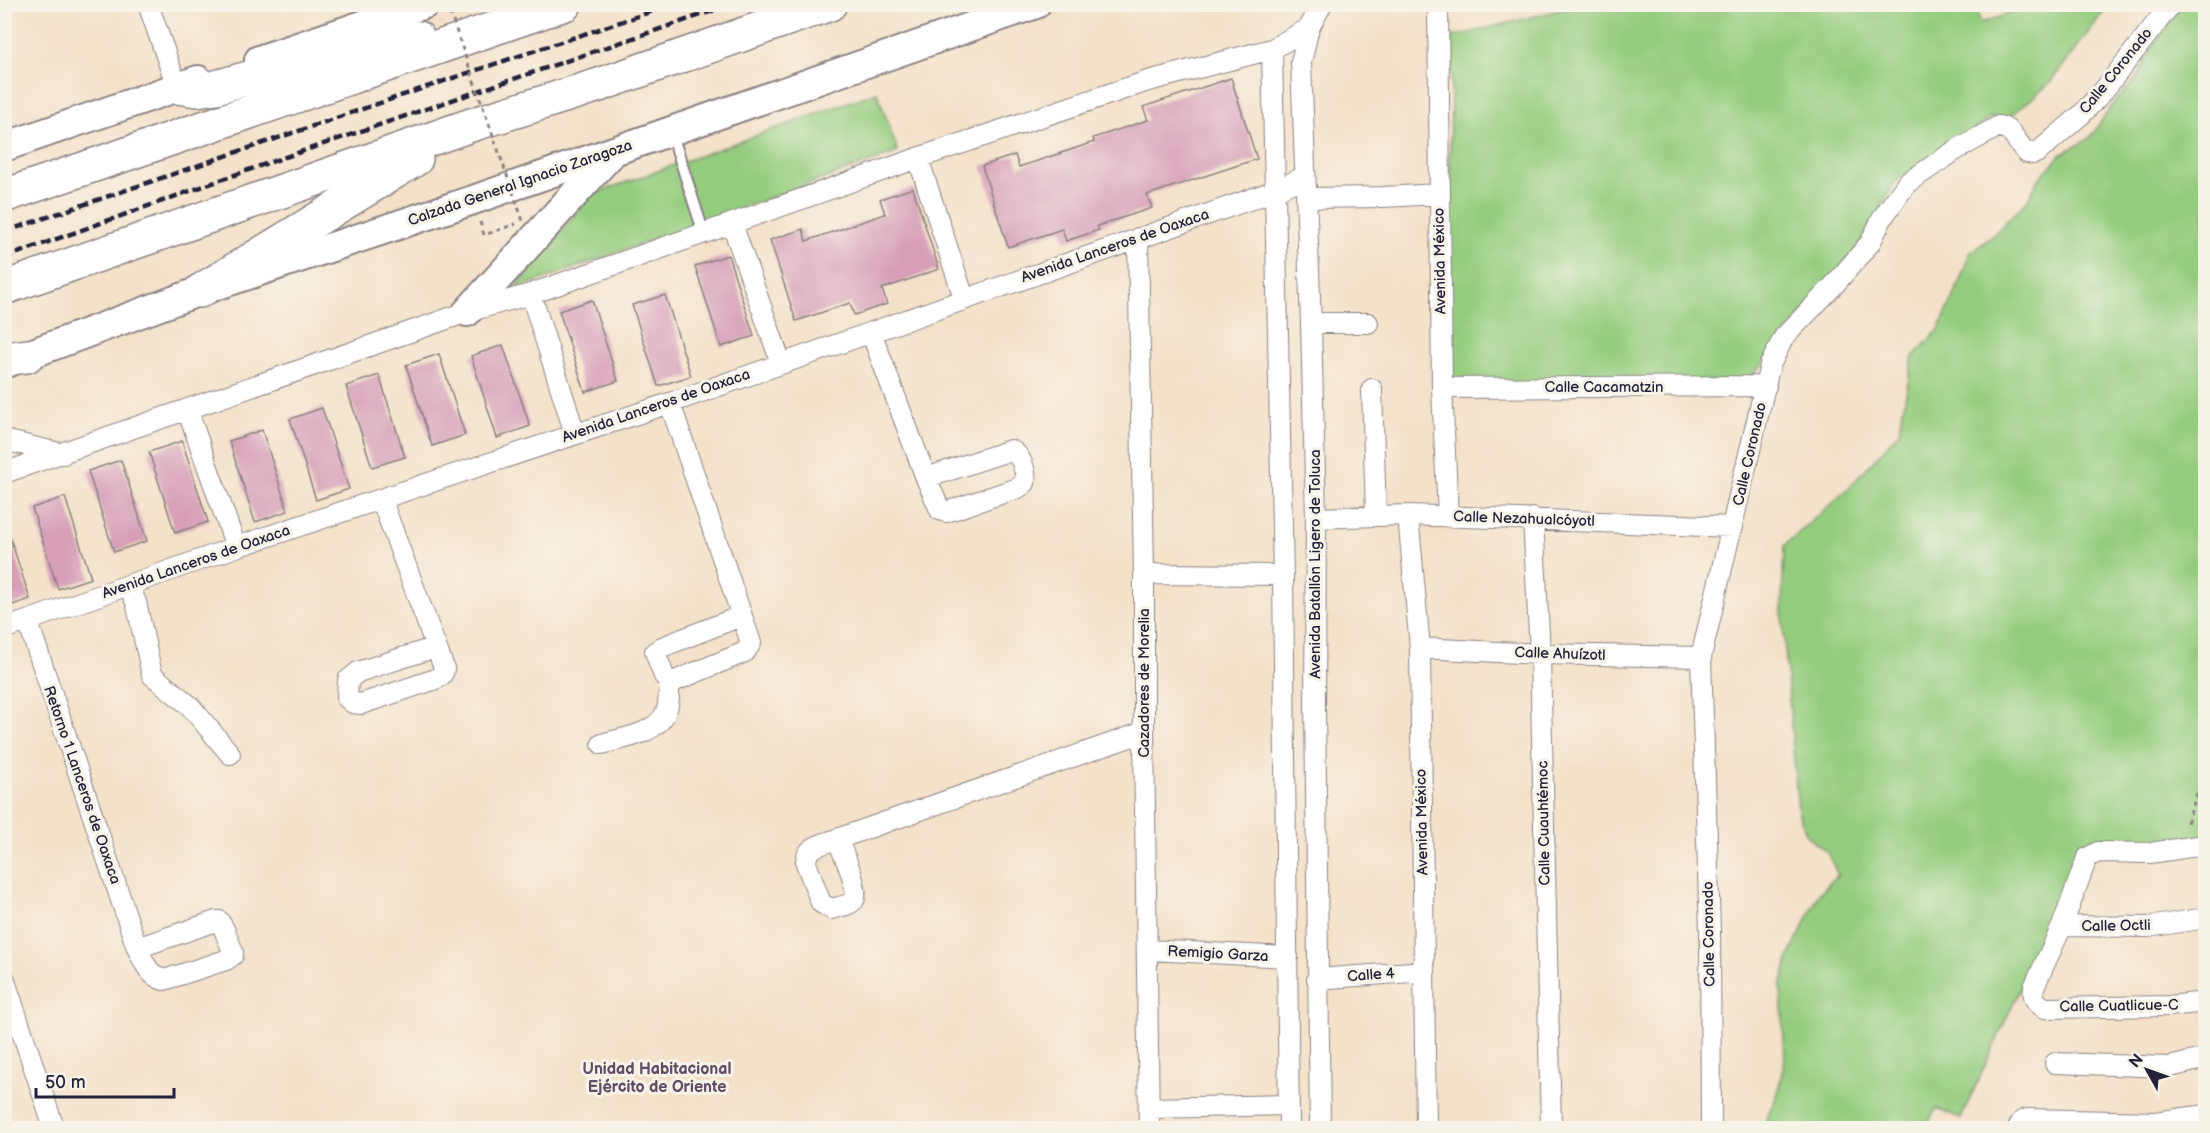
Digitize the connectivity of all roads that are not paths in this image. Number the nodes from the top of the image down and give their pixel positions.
1 (148, 4) edge
2 (425, 4) edge
3 (565, 4) edge
4 (830, 4) edge
5 (1036, 4) edge
6 (1322, 4) edge
7 (1438, 4) edge
8 (2171, 4) edge
9 (1309, 28) junction
10 (491, 30) junction
11 (1272, 49) junction
12 (177, 87) junction
13 (471, 125) junction
14 (671, 131) junction
15 (4, 147) edge
16 (615, 150) junction
17 (918, 158) junction
18 (1305, 176) junction
19 (1276, 190) junction
20 (1439, 194) junction
21 (4, 196) edge
22 (1307, 198) junction
23 (732, 224) junction
24 (704, 234) junction
25 (1138, 238) junction
26 (4, 288) edge
27 (200, 291) junction
28 (531, 294) junction
29 (964, 298) junction
30 (467, 312) junction
31 (1311, 323) junction
32 (1368, 323) dead end
33 (871, 332) junction
34 (12, 359) edge
35 (781, 363) junction
36 (1766, 386) junction
37 (1442, 388) junction
38 (1372, 389) dead end
39 (670, 403) junction
40 (187, 409) junction
41 (575, 434) junction
42 (4, 440) edge
43 (63, 454) junction
44 (4, 473) edge
45 (926, 478) junction
46 (383, 499) junction
47 (1376, 515) junction
48 (1408, 515) junction
49 (1448, 517) junction
50 (1316, 518) junction
51 (1533, 519) junction
52 (1732, 527) junction
53 (236, 547) junction
54 (1144, 574) junction
55 (1283, 575) junction
56 (129, 586) junction
57 (741, 616) junction
58 (28, 622) junction
59 (4, 629) edge
60 (436, 647) junction
61 (1420, 648) junction
62 (1540, 654) junction
63 (1701, 657) junction
64 (669, 681) junction
65 (1144, 732) junction
66 (602, 744) dead end
67 (230, 754) dead end
68 (837, 839) dead end
69 (2205, 847) edge
70 (2205, 918) edge
71 (2062, 926) junction
72 (137, 948) dead end
73 (1148, 950) junction
74 (1288, 957) junction
75 (1425, 971) junction
76 (4, 978) edge
77 (1317, 979) junction
78 (2205, 1002) edge
79 (2205, 1058) edge
80 (2055, 1063) dead end
81 (1289, 1105) junction
82 (1149, 1108) junction
83 (2205, 1115) edge
84 (2020, 1125) edge
85 (54, 1128) edge
86 (1149, 1128) edge
87 (1289, 1128) edge
88 (1320, 1128) edge
89 (1426, 1128) edge
90 (1551, 1128) edge
91 (1711, 1128) edge

1 - 12 street
2 - 12 main road
3 - 10 highway
4 - 13 highway
5 - 14 main road, Calzada General Ignacio Zaragoza
6 - 9 street, Avenida Batallón Ligero de Toluca
7 - 20 street, Avenida México
8 - 36 street, Calle Coronado
9 - 11 street
9 - 18 street, Avenida Batallón Ligero de Toluca
10 - 12 highway
10 - 21 highway
11 - 17 street
11 - 19 street, Avenida Batallón Ligero de Toluca
12 - 15 main road
13 - 26 highway
13 - 27 highway
14 - 16 main road, Calzada General Ignacio Zaragoza
14 - 24 lane
16 - 27 main road, Calzada General Ignacio Zaragoza
16 - 30 main road
17 - 23 street
17 - 29 street
18 - 19 street, Avenida Lanceros de Oaxaca
18 - 22 street, Avenida Batallón Ligero de Toluca
19 - 25 street, Avenida Lanceros de Oaxaca
19 - 55 street, Avenida Batallón Ligero de Toluca
20 - 22 street
20 - 37 street, Avenida México
22 - 31 street, Avenida Batallón Ligero de Toluca
23 - 24 street
23 - 35 street
24 - 28 street
25 - 29 street, Avenida Lanceros de Oaxaca
25 - 54 street, Cazadores de Morelia
27 - 34 main road, Calzada General Ignacio Zaragoza
28 - 30 street
28 - 41 street
29 - 33 street, Avenida Lanceros de Oaxaca
30 - 40 street
31 - 32 street
31 - 50 street, Avenida Batallón Ligero de Toluca
33 - 35 street, Avenida Lanceros de Oaxaca
33 - 45 street
35 - 39 street, Avenida Lanceros de Oaxaca
36 - 37 street, Calle Cacamatzin
36 - 52 street, Calle Coronado
37 - 49 street, Avenida México
38 - 47 street
39 - 41 street, Avenida Lanceros de Oaxaca
39 - 57 street
40 - 43 street
40 - 53 street
41 - 46 street, Avenida Lanceros de Oaxaca
42 - 43 street
43 - 44 street
45 - 45 street
46 - 53 street, Avenida Lanceros de Oaxaca
46 - 60 street
47 - 48 street, Calle Nezahualcóyotl
47 - 50 street, Calle Nezahualcóyotl
48 - 49 street, Calle Nezahualcóyotl
48 - 61 street, Avenida México
49 - 51 street, Calle Nezahualcóyotl
50 - 77 street, Avenida Batallón Ligero de Toluca
51 - 52 street, Calle Nezahualcóyotl
51 - 62 street, Calle Cuauhtémoc
52 - 63 street, Calle Coronado
53 - 56 street, Avenida Lanceros de Oaxaca
54 - 55 street
54 - 65 street, Cazadores de Morelia
55 - 74 street, Avenida Batallón Ligero de Toluca
56 - 58 street, Avenida Lanceros de Oaxaca
56 - 67 street
57 - 64 street
57 - 64 street
58 - 59 street, Avenida Lanceros de Oaxaca
58 - 72 street, Retorno 1 Lanceros de Oaxaca
60 - 60 street
61 - 62 street, Calle Ahuízotl
61 - 75 street, Avenida México
62 - 63 street, Calle Ahuízotl
62 - 90 street, Calle Cuauhtémoc
63 - 91 street, Calle Coronado
64 - 66 street
65 - 68 street
65 - 73 street, Cazadores de Morelia
69 - 71 street
70 - 71 street, Calle Octli
71 - 78 street, Calle Cuatlicue-C
73 - 74 street, Remigio Garza
73 - 82 street, Cazadores de Morelia
74 - 81 street, Avenida Batallón Ligero de Toluca
75 - 77 street, Calle 4
75 - 89 street, Avenida México
76 - 85 street
77 - 88 street, Avenida Batallón Ligero de Toluca
79 - 80 street
81 - 82 street
81 - 87 street, Avenida Batallón Ligero de Toluca
82 - 86 street, Cazadores de Morelia
83 - 84 street

